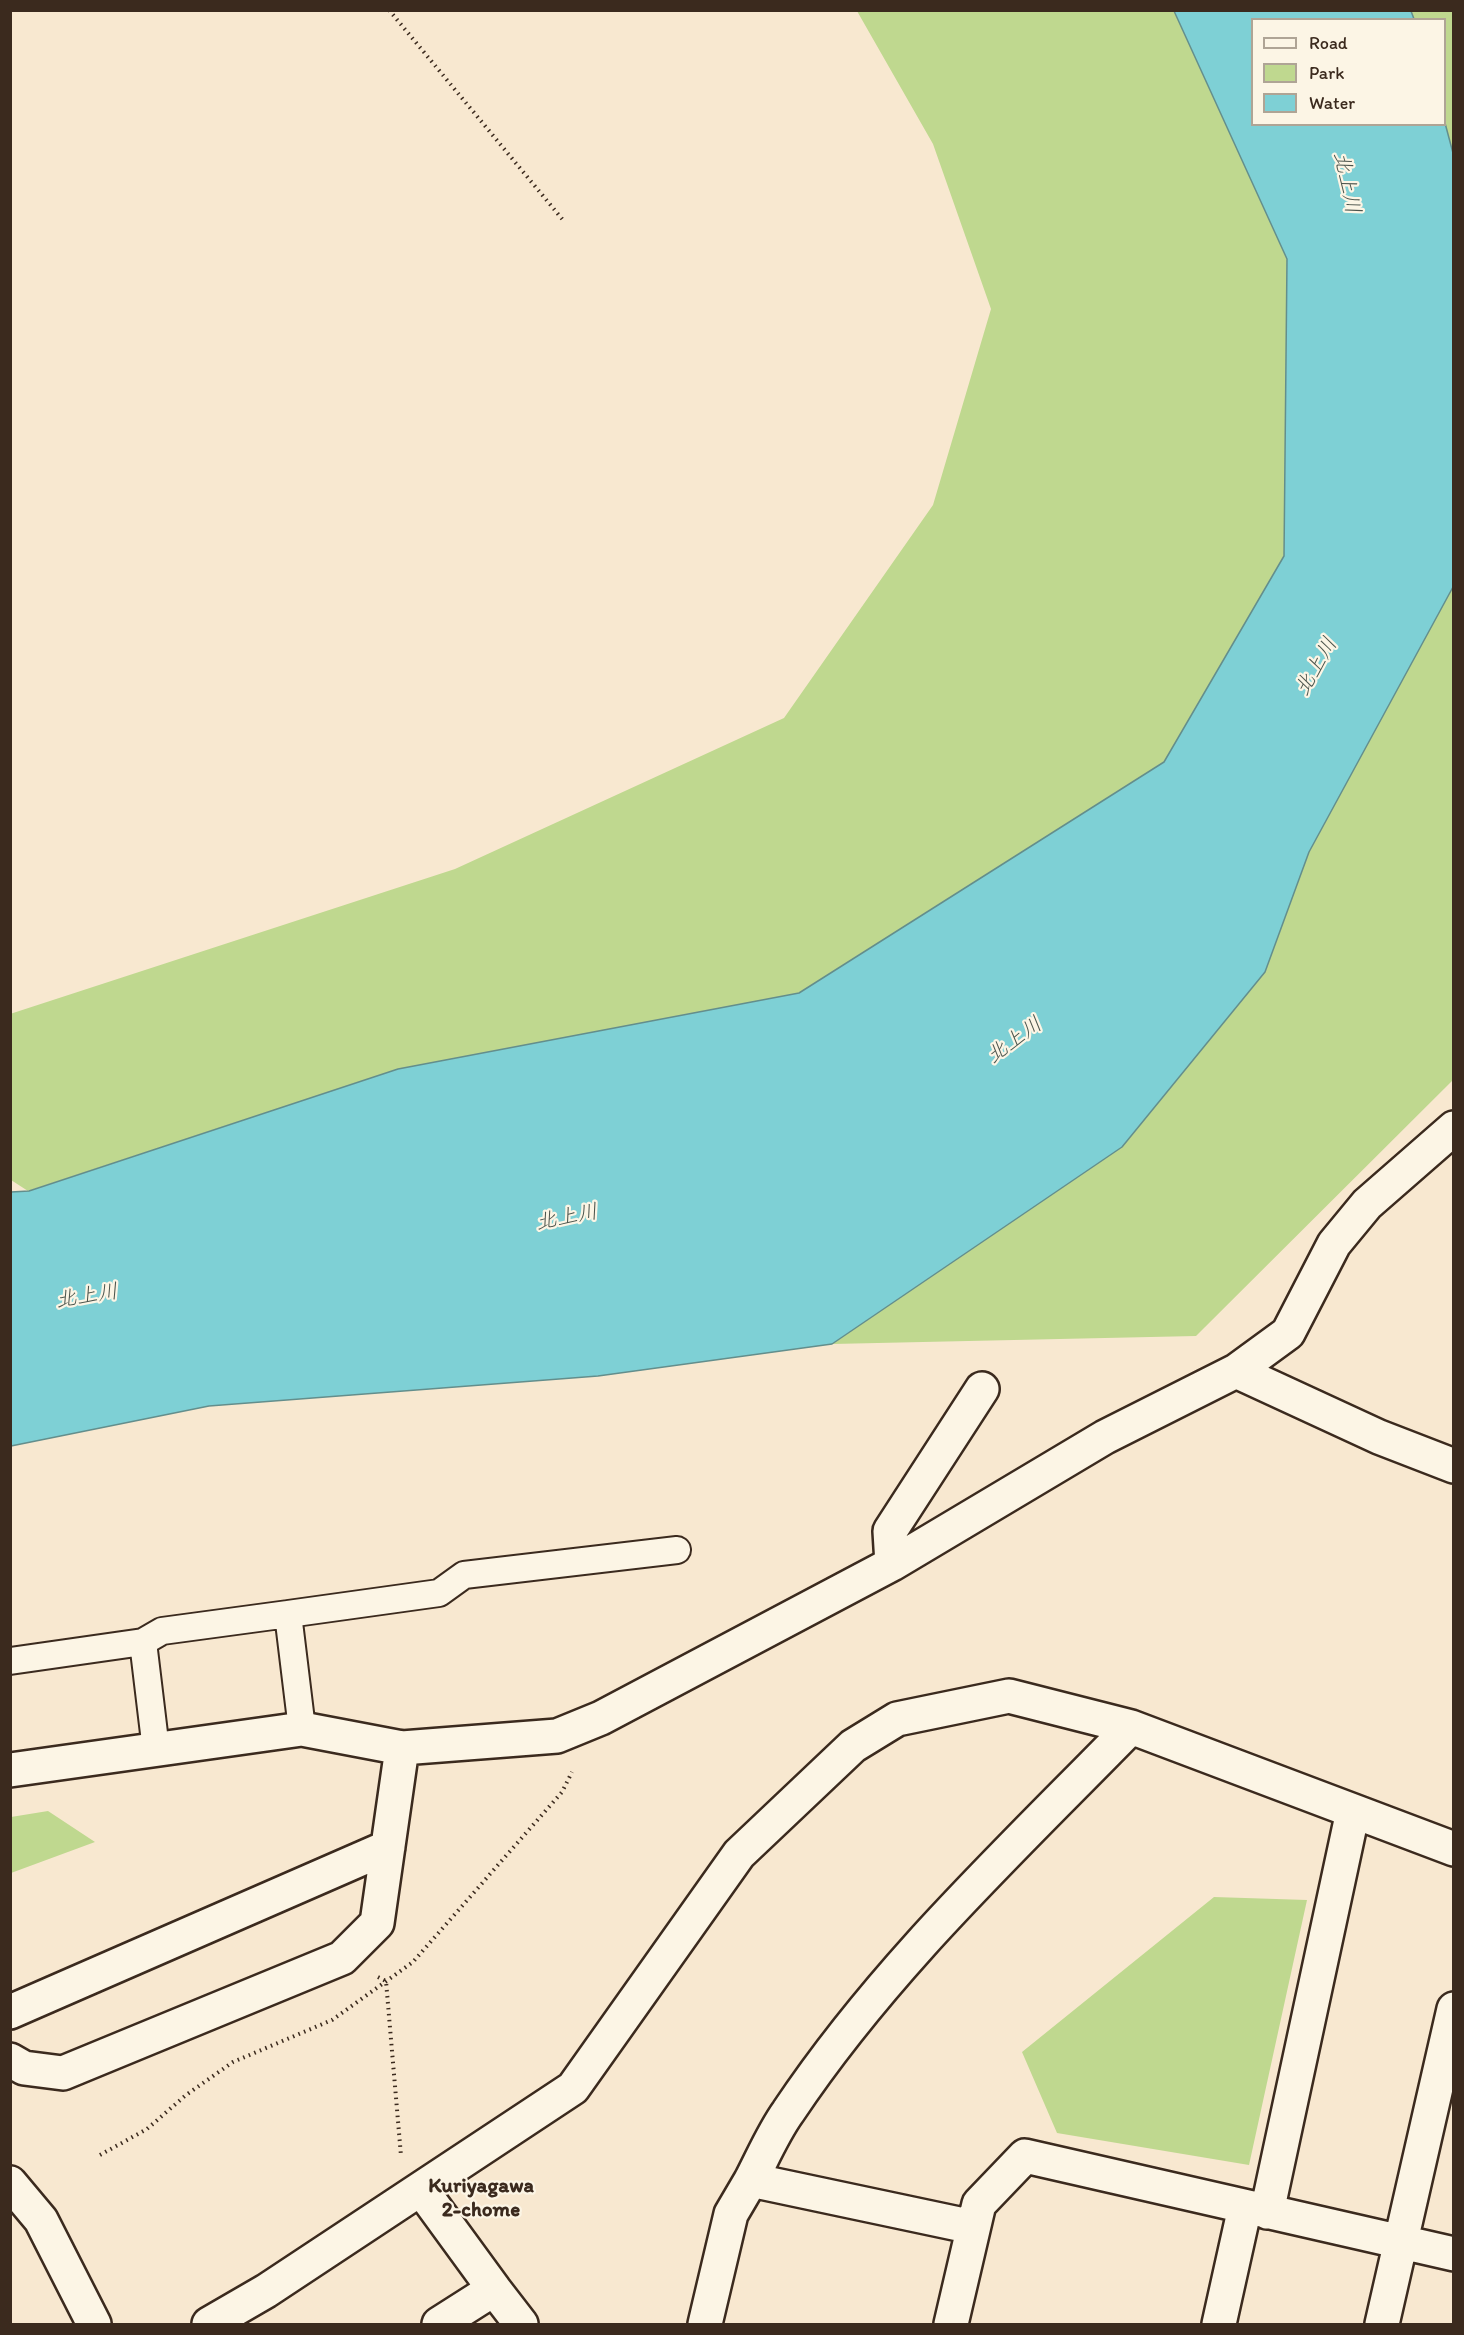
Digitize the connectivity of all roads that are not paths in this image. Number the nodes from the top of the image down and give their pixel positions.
1 (1454, 1128) edge
2 (1236, 1371) junction
3 (982, 1389) dead end
4 (1454, 1466) edge
5 (677, 1550) dead end
6 (892, 1564) junction
7 (288, 1614) junction
8 (143, 1642) junction
9 (10, 1661) edge
10 (1131, 1727) junction
11 (302, 1730) junction
12 (402, 1748) junction
13 (156, 1750) junction
14 (10, 1770) edge
15 (1353, 1811) junction
16 (388, 1847) junction
17 (1454, 1849) edge
18 (1454, 2009) edge
19 (10, 2012) edge
20 (10, 2060) edge
21 (751, 2180) junction
22 (10, 2183) edge
23 (413, 2194) junction
24 (1256, 2210) junction
25 (973, 2227) junction
26 (1401, 2242) junction
27 (1454, 2254) edge
28 (494, 2289) junction
29 (94, 2325) edge
30 (209, 2325) edge
31 (440, 2325) edge
32 (521, 2325) edge
33 (705, 2325) edge
34 (951, 2325) edge
35 (1220, 2325) edge
36 (1382, 2325) edge

1 - 2 street
2 - 4 street
2 - 6 street
3 - 6 street
5 - 7 lane
6 - 12 street
7 - 8 lane
7 - 11 lane
8 - 9 lane
8 - 13 lane
10 - 15 street
10 - 21 street
10 - 23 street
11 - 12 street
11 - 13 street
12 - 16 street
13 - 14 street
15 - 17 street
15 - 24 street
16 - 19 street
16 - 20 street
18 - 26 street
21 - 25 street
21 - 33 street
22 - 29 street
23 - 28 street
23 - 30 street
24 - 25 street
24 - 26 street
24 - 35 street
25 - 34 street
26 - 27 street
26 - 36 street
28 - 31 street
28 - 32 street

